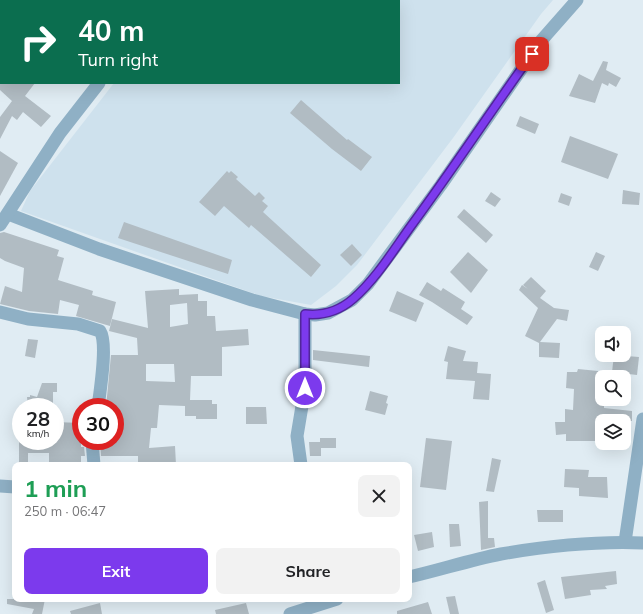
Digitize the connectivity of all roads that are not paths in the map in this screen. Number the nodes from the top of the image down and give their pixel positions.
1 (577, 0) edge
2 (98, 84) edge
3 (8, 214) junction
4 (0, 225) edge
5 (0, 312) edge
6 (305, 314) junction
7 (99, 398) edge
8 (643, 419) edge
9 (93, 450) edge
10 (94, 462) edge
11 (300, 462) edge
12 (0, 486) edge
13 (12, 487) edge
14 (625, 542) junction
15 (643, 542) edge
16 (412, 576) edge
17 (323, 602) edge
18 (290, 614) edge

1 - 6 street
2 - 3 street
3 - 4 street
3 - 6 street
5 - 7 street
6 - 11 street
8 - 14 street
9 - 10 street
12 - 13 street
14 - 15 street
14 - 16 street
17 - 18 street

